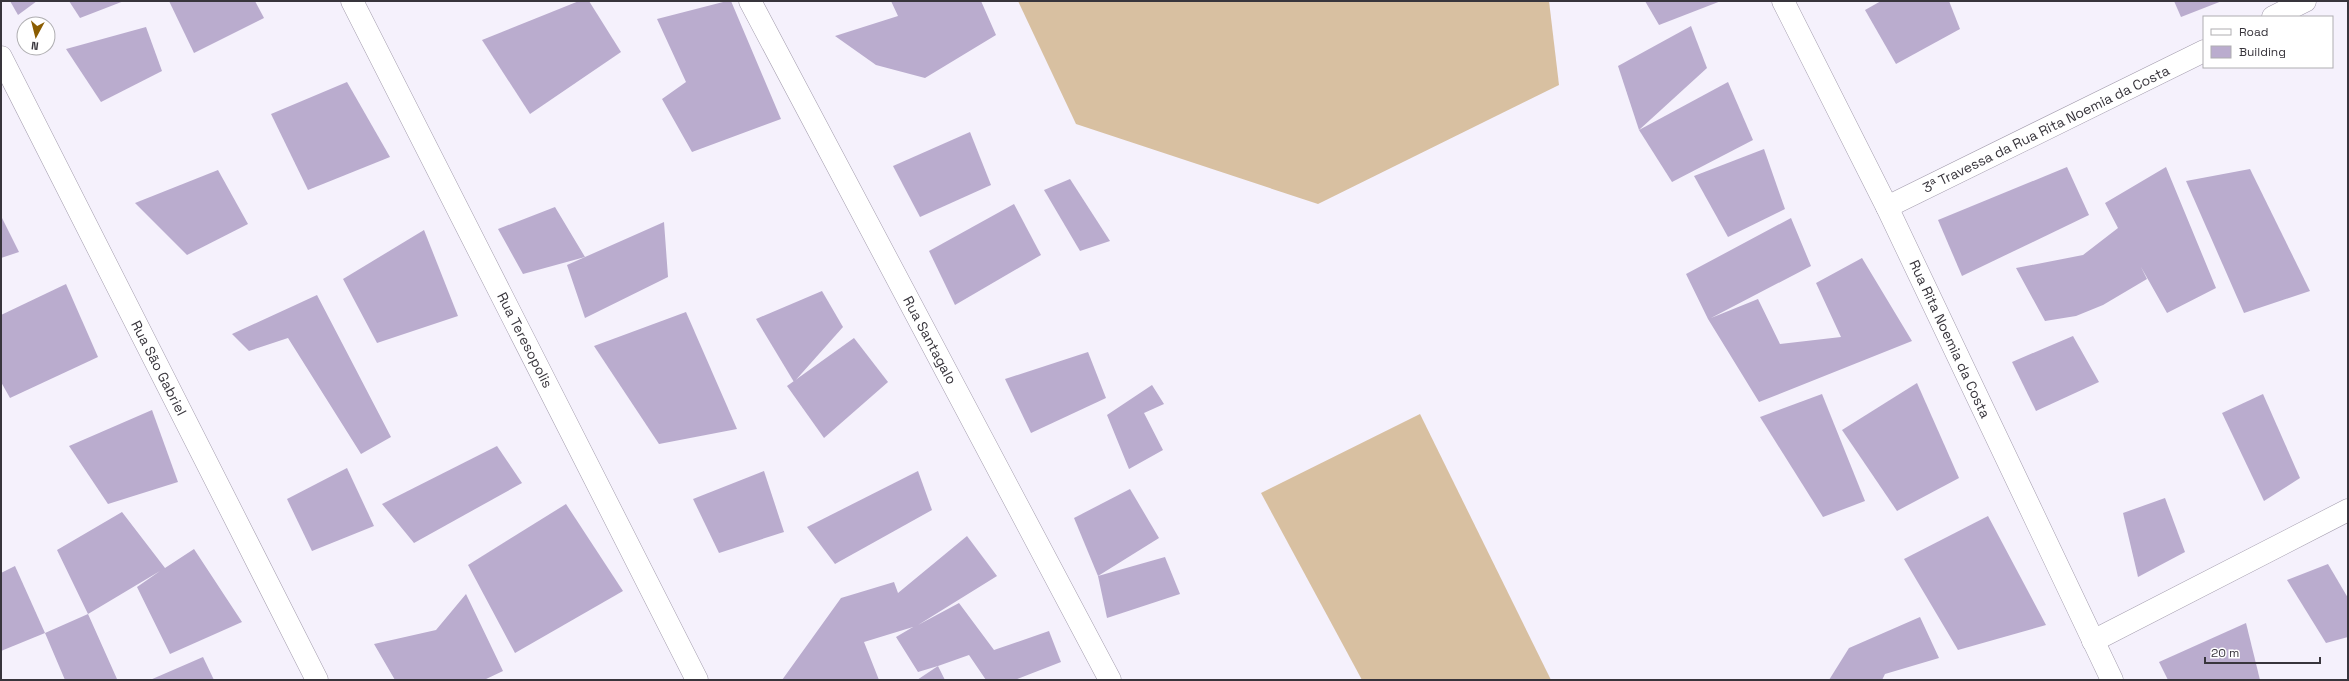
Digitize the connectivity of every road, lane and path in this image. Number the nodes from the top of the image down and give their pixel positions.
1 (352, 1) edge
2 (750, 1) edge
3 (1783, 1) edge
4 (2305, 1) edge
5 (2275, 16) edge
6 (2203, 51) edge
7 (1, 57) edge
8 (1888, 207) junction
9 (2348, 510) edge
10 (2093, 641) junction
11 (318, 680) edge
12 (697, 680) edge
13 (1110, 680) edge
14 (2112, 680) edge

1 - 12 street, Rua Teresopolis
2 - 13 street, Rua Santagalo
3 - 8 street, Rua Rita Noemia da Costa
4 - 5 street
6 - 8 street, 3ª Travessa da Rua Rita Noemia da Costa
7 - 11 street, Rua São Gabriel
8 - 10 street, Rua Rita Noemia da Costa
9 - 10 street
10 - 14 street, Rua Rita Noemia da Costa

